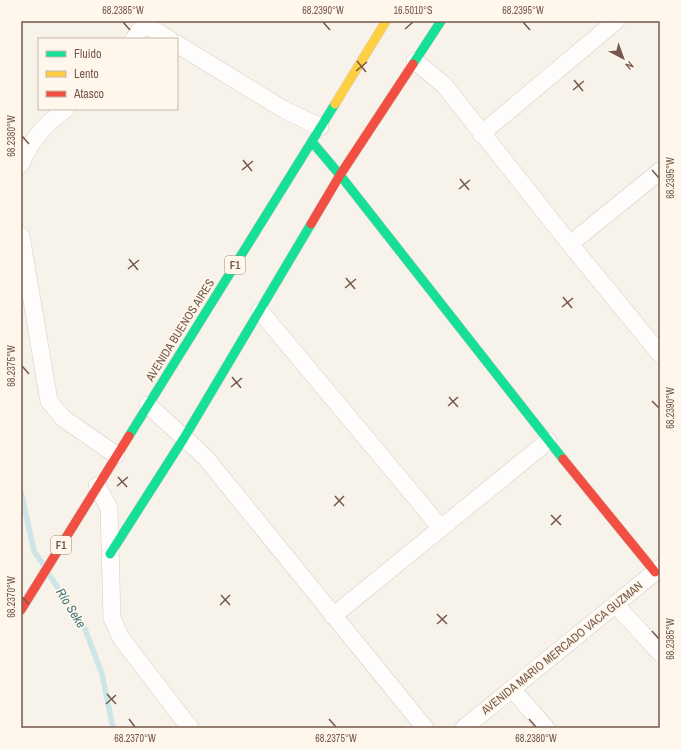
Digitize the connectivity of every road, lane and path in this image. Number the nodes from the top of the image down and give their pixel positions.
1 (386, 21) edge
2 (441, 21) edge
3 (616, 21) edge
4 (145, 23) edge
5 (135, 38) edge
6 (168, 38) edge
7 (178, 45) edge
8 (415, 61) junction
9 (65, 110) edge
10 (316, 134) junction
11 (481, 134) junction
12 (21, 164) edge
13 (660, 171) edge
14 (340, 175) junction
15 (21, 236) edge
16 (570, 244) junction
17 (260, 311) junction
18 (660, 354) edge
19 (148, 405) junction
20 (184, 438) junction
21 (548, 441) junction
22 (116, 455) junction
23 (97, 486) junction
24 (441, 528) junction
25 (110, 554) junction
26 (658, 570) edge
27 (616, 605) junction
28 (21, 610) edge
29 (333, 616) junction
30 (660, 653) edge
31 (512, 689) junction
32 (190, 728) edge
33 (425, 728) edge
34 (464, 728) edge
35 (546, 728) edge

1 - 10 main road, AVENIDA BUENOS AIRES / F1
2 - 8 main road
3 - 11 street
4 - 5 street
4 - 6 street
7 - 10 street
8 - 11 street
8 - 14 main road
9 - 12 street
10 - 14 main road
10 - 19 main road, AVENIDA BUENOS AIRES / F1
11 - 16 street
13 - 16 street
14 - 17 main road
14 - 21 main road
15 - 22 street
16 - 18 street
17 - 20 main road
17 - 24 street
19 - 20 street
19 - 22 main road, AVENIDA BUENOS AIRES / F1
20 - 25 main road
20 - 29 street
21 - 24 street
21 - 26 main road
22 - 23 main road, AVENIDA BUENOS AIRES / F1
23 - 25 street
23 - 28 main road, AVENIDA BUENOS AIRES / F1
24 - 29 street
25 - 32 street
26 - 27 street, AVENIDA MARIO MERCADO VACA GUZMAN
27 - 30 street
27 - 31 street, AVENIDA MARIO MERCADO VACA GUZMAN
29 - 33 street
31 - 34 street, AVENIDA MARIO MERCADO VACA GUZMAN
31 - 35 street

